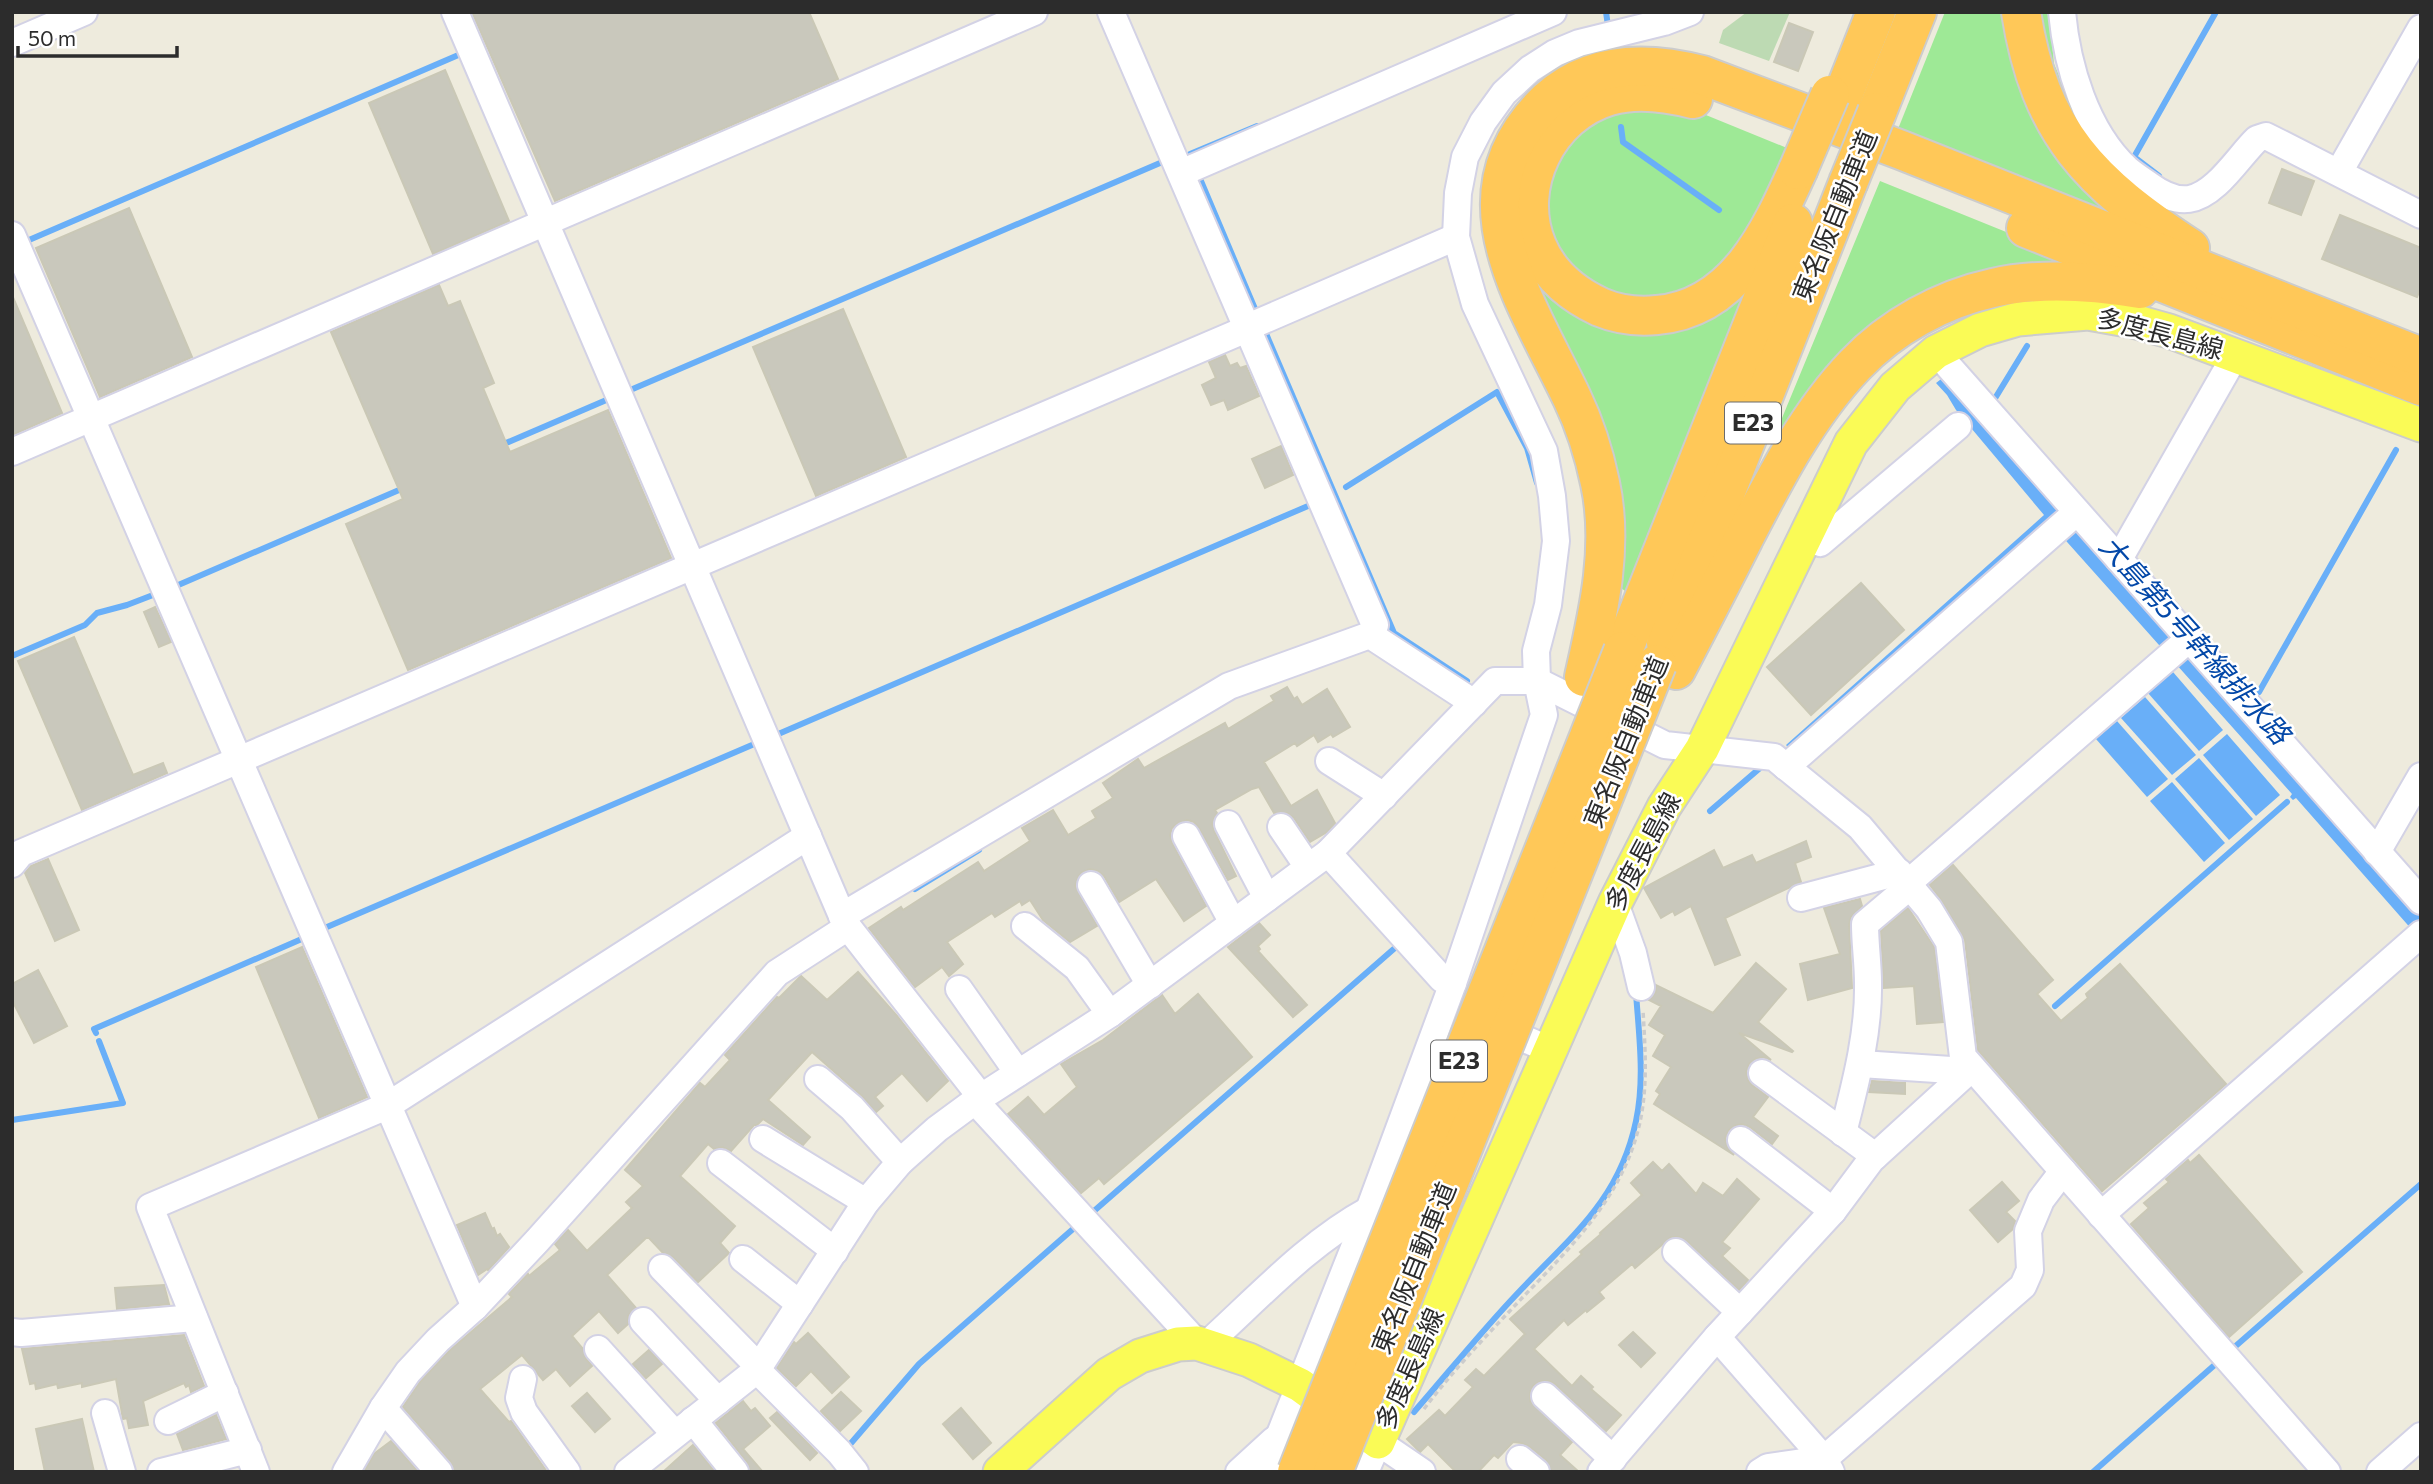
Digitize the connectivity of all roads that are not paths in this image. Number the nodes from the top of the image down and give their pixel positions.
1 (84, 12) edge
2 (455, 12) edge
3 (1034, 12) edge
4 (1111, 12) edge
5 (1553, 12) edge
6 (1690, 12) edge
7 (1864, 12) edge
8 (1876, 12) edge
9 (1917, 12) edge
10 (2021, 12) edge
11 (2062, 12) edge
12 (1624, 22) edge
13 (2421, 28) edge
14 (12, 43) edge
15 (1836, 97) junction
16 (1191, 169) junction
17 (2339, 172) junction
18 (1820, 175) junction
19 (2421, 215) edge
20 (545, 223) junction
21 (12, 235) edge
22 (1456, 237) junction
23 (2241, 299) junction
24 (1255, 324) junction
25 (1936, 352) junction
26 (2236, 354) junction
27 (2421, 357) edge
28 (2421, 386) edge
29 (91, 419) junction
30 (2421, 425) edge
31 (1958, 426) dead end
32 (12, 452) edge
33 (2075, 513) junction
34 (1805, 537) junction
35 (2119, 559) junction
36 (692, 566) junction
37 (1370, 635) junction
38 (2187, 640) junction
39 (1667, 667) junction
40 (1537, 681) junction
41 (1474, 703) junction
42 (1702, 749) junction
43 (238, 760) junction
44 (1329, 761) dead end
45 (1786, 767) junction
46 (2421, 776) edge
47 (1384, 796) junction
48 (1228, 824) dead end
49 (1281, 827) dead end
50 (808, 836) junction
51 (1186, 836) dead end
52 (2377, 852) junction
53 (1318, 860) junction
54 (12, 864) edge
55 (1905, 880) junction
56 (1091, 885) dead end
57 (1267, 898) junction
58 (1801, 898) dead end
59 (2421, 901) edge
60 (1615, 903) junction
61 (845, 922) junction
62 (1233, 923) junction
63 (1025, 926) dead end
64 (2417, 937) edge
65 (1150, 985) junction
66 (1641, 987) road end
67 (959, 989) dead end
68 (1449, 994) junction
69 (1110, 1014) junction
70 (1550, 1050) junction
71 (1861, 1064) junction
72 (1972, 1068) junction
73 (1018, 1073) junction
74 (1762, 1073) dead end
75 (818, 1079) dead end
76 (978, 1099) junction
77 (387, 1105) junction
78 (1451, 1129) junction
79 (1843, 1133) junction
80 (763, 1139) dead end
81 (1741, 1140) dead end
82 (1875, 1156) junction
83 (900, 1162) junction
84 (721, 1163) dead end
85 (2063, 1171) junction
86 (866, 1202) junction
87 (1369, 1210) junction
88 (1833, 1211) junction
89 (2101, 1215) junction
90 (835, 1251) junction
91 (1676, 1252) dead end
92 (743, 1259) dead end
93 (662, 1268) dead end
94 (800, 1304) junction
95 (475, 1307) junction
96 (1740, 1312) junction
97 (194, 1318) junction
98 (643, 1321) dead end
99 (12, 1332) edge
100 (1717, 1337) junction
101 (1201, 1344) junction
102 (598, 1349) dead end
103 (758, 1368) junction
104 (523, 1379) dead end
105 (1300, 1385) junction
106 (225, 1393) junction
107 (1545, 1396) dead end
108 (718, 1401) junction
109 (383, 1409) junction
110 (105, 1413) dead end
111 (168, 1420) dead end
112 (684, 1427) junction
113 (2421, 1436) edge
114 (1278, 1437) junction
115 (1371, 1457) edge
116 (252, 1461) edge
117 (1607, 1465) edge
118 (1827, 1465) edge
119 (122, 1472) edge
120 (161, 1472) edge
121 (346, 1472) edge
122 (439, 1472) edge
123 (567, 1472) edge
124 (628, 1472) edge
125 (735, 1472) edge
126 (855, 1472) edge
127 (1000, 1472) edge
128 (1239, 1472) edge
129 (1265, 1472) edge
130 (1297, 1472) edge
131 (1333, 1472) edge
132 (1422, 1472) edge
133 (1760, 1472) edge
134 (2327, 1472) edge
135 (2380, 1472) edge

1 - 14 street
2 - 20 street
3 - 20 street
4 - 16 street
5 - 16 street
6 - 12 street
7 - 15 highway
8 - 15 highway, 東名阪自動車道
9 - 18 highway, 東名阪自動車道 / E23, bridge
10 - 23 highway
11 - 17 street
12 - 22 street
13 - 17 street
15 - 18 highway, bridge
16 - 24 street
17 - 19 street
18 - 23 highway
18 - 39 highway, 東名阪自動車道 / E23
18 - 78 highway, 東名阪自動車道 / E23, bridge
20 - 29 street
20 - 36 street
21 - 29 street
22 - 24 street
22 - 40 street
23 - 27 highway
23 - 28 highway
23 - 39 highway
23 - 78 highway, bridge
24 - 36 street
24 - 37 street
25 - 26 main road, 多度長島線
25 - 33 street
25 - 34 main road, 多度長島線
26 - 30 main road, 多度長島線
26 - 35 street
29 - 32 street
29 - 43 street
31 - 34 street
33 - 35 street
33 - 45 street
34 - 42 main road, 多度長島線
35 - 38 street
36 - 43 street
36 - 50 street
37 - 41 street
37 - 61 street
38 - 52 street
38 - 55 street
39 - 78 highway, bridge
40 - 41 street
40 - 42 street
40 - 68 street
41 - 47 street
42 - 45 street
42 - 60 main road, 多度長島線
43 - 54 street
43 - 77 street
44 - 47 street
45 - 55 street
46 - 52 street
47 - 53 street
48 - 57 street
49 - 53 street
50 - 61 street
50 - 77 street
51 - 62 street
52 - 59 street
53 - 57 street
53 - 68 street
55 - 58 street
55 - 71 street
55 - 72 street
56 - 65 street
57 - 62 street
60 - 66 street
60 - 70 main road, 多度長島線
61 - 76 street
61 - 95 street
62 - 65 street
63 - 69 street
64 - 89 street
65 - 69 street
67 - 73 street
68 - 70 street
68 - 87 street
69 - 73 street
70 - 115 main road, 多度長島線
71 - 72 street
71 - 79 street
72 - 82 street
72 - 85 street
73 - 76 street
74 - 79 street
75 - 83 street
76 - 83 street
76 - 101 street
77 - 95 street
77 - 97 street
78 - 130 highway, 東名阪自動車道 / E23, bridge
78 - 131 highway, 東名阪自動車道 / E23, bridge
79 - 82 street
80 - 86 street
81 - 88 street
82 - 88 street
83 - 86 street
84 - 90 street
85 - 89 street
85 - 118 street
86 - 90 street
87 - 101 street
87 - 105 street
88 - 96 street
89 - 134 street
90 - 94 street
91 - 96 street
92 - 94 street
93 - 103 street
94 - 103 street
95 - 109 street
96 - 100 street
97 - 99 street
97 - 106 street
98 - 108 street
100 - 117 street
100 - 118 street
101 - 105 main road, 多度長島線
101 - 127 main road, 多度長島線
102 - 112 street
103 - 108 street
103 - 126 street
104 - 123 street
105 - 114 street
105 - 115 main road, 多度長島線
106 - 111 street
106 - 116 street
107 - 117 street
108 - 112 street
109 - 121 street
109 - 122 street
110 - 119 street
112 - 124 street
112 - 125 street
113 - 135 street
114 - 128 street
114 - 129 street
115 - 132 street
116 - 120 street
118 - 133 street

